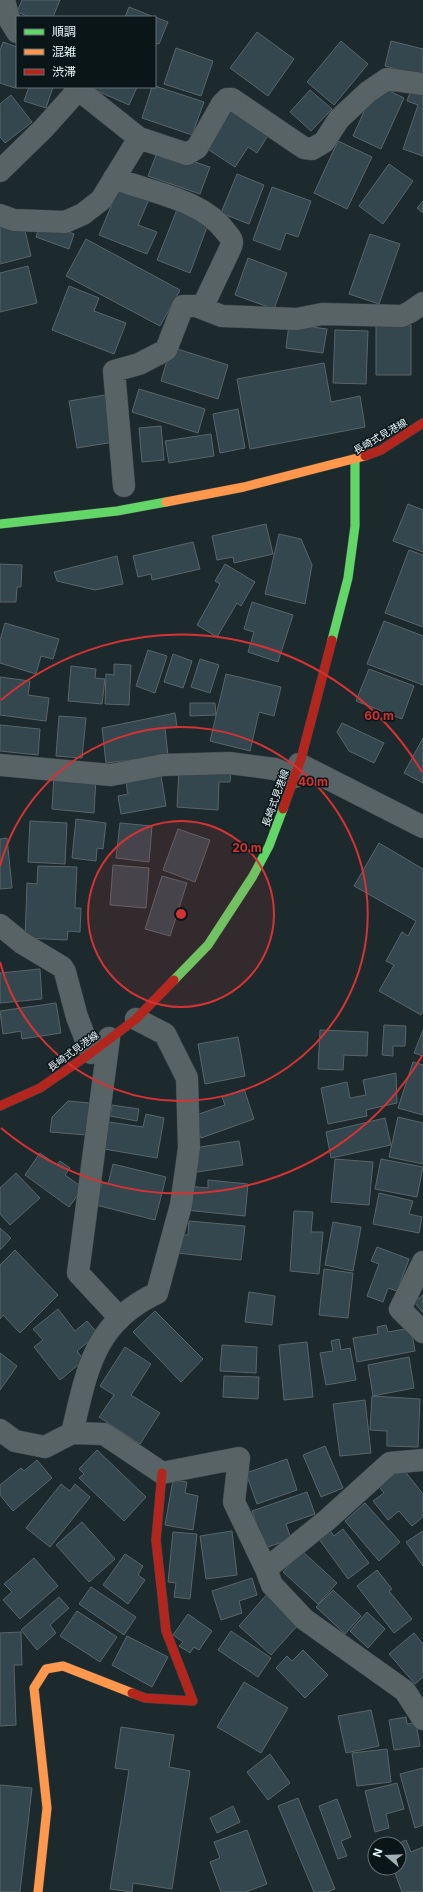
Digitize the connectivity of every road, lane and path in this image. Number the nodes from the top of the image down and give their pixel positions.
1 (4, 0) edge
2 (16, 30) edge
3 (423, 84) edge
4 (76, 88) edge
5 (139, 138) junction
6 (0, 171) edge
7 (114, 178) junction
8 (0, 215) edge
9 (423, 303) edge
10 (202, 308) junction
11 (423, 423) edge
12 (355, 460) junction
13 (124, 486) dead end
14 (0, 524) edge
15 (0, 765) edge
16 (296, 771) junction
17 (423, 827) edge
18 (0, 925) edge
19 (136, 1019) junction
20 (109, 1038) junction
21 (91, 1053) junction
22 (0, 1106) edge
23 (423, 1262) edge
24 (119, 1317) junction
25 (423, 1332) edge
26 (72, 1433) junction
27 (5, 1441) edge
28 (423, 1460) edge
29 (162, 1473) junction
30 (266, 1569) junction
31 (423, 1719) edge
32 (38, 1892) edge

1 - 2 street
3 - 5 street
4 - 5 street
4 - 6 street
5 - 7 street
7 - 8 street
7 - 10 street
9 - 10 street
10 - 13 street
11 - 12 street, 長崎式見港線
12 - 14 street
12 - 16 street, 長崎式見港線
15 - 16 street
16 - 17 street
16 - 19 street, 長崎式見港線
18 - 21 street
19 - 20 street, 長崎式見港線
19 - 24 street
20 - 21 street, 長崎式見港線
20 - 24 street
21 - 22 street, 長崎式見港線
23 - 25 street
24 - 26 street
26 - 27 street
26 - 29 street
28 - 30 street
29 - 30 street
29 - 32 street
30 - 31 street

